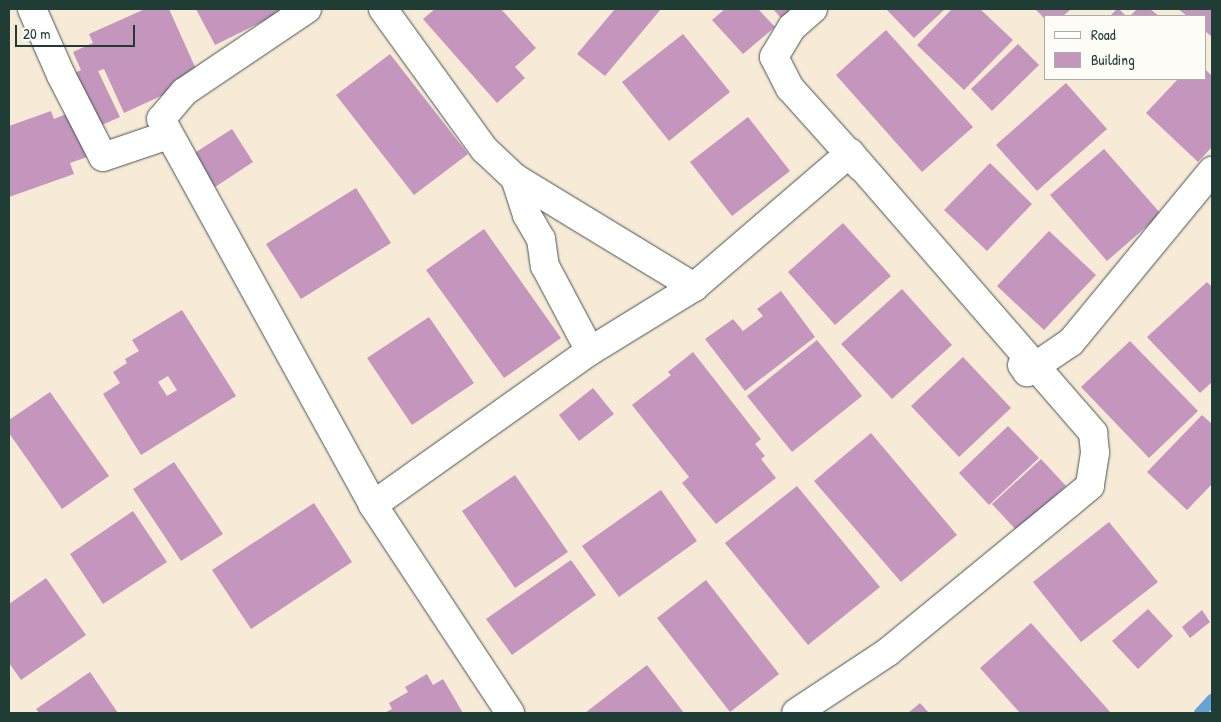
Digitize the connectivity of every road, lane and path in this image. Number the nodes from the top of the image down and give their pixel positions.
1 (32, 9) edge
2 (307, 9) edge
3 (383, 9) edge
4 (813, 9) edge
5 (168, 135) junction
6 (850, 152) junction
7 (1212, 171) edge
8 (515, 178) junction
9 (694, 287) junction
10 (590, 351) junction
11 (373, 505) junction
12 (510, 713) edge
13 (796, 713) edge

1 - 5 street
2 - 5 street
3 - 8 street
4 - 6 street
5 - 11 street
6 - 7 street
6 - 9 street
6 - 13 street
8 - 9 street
8 - 10 street
9 - 10 street
10 - 11 street
11 - 12 street

